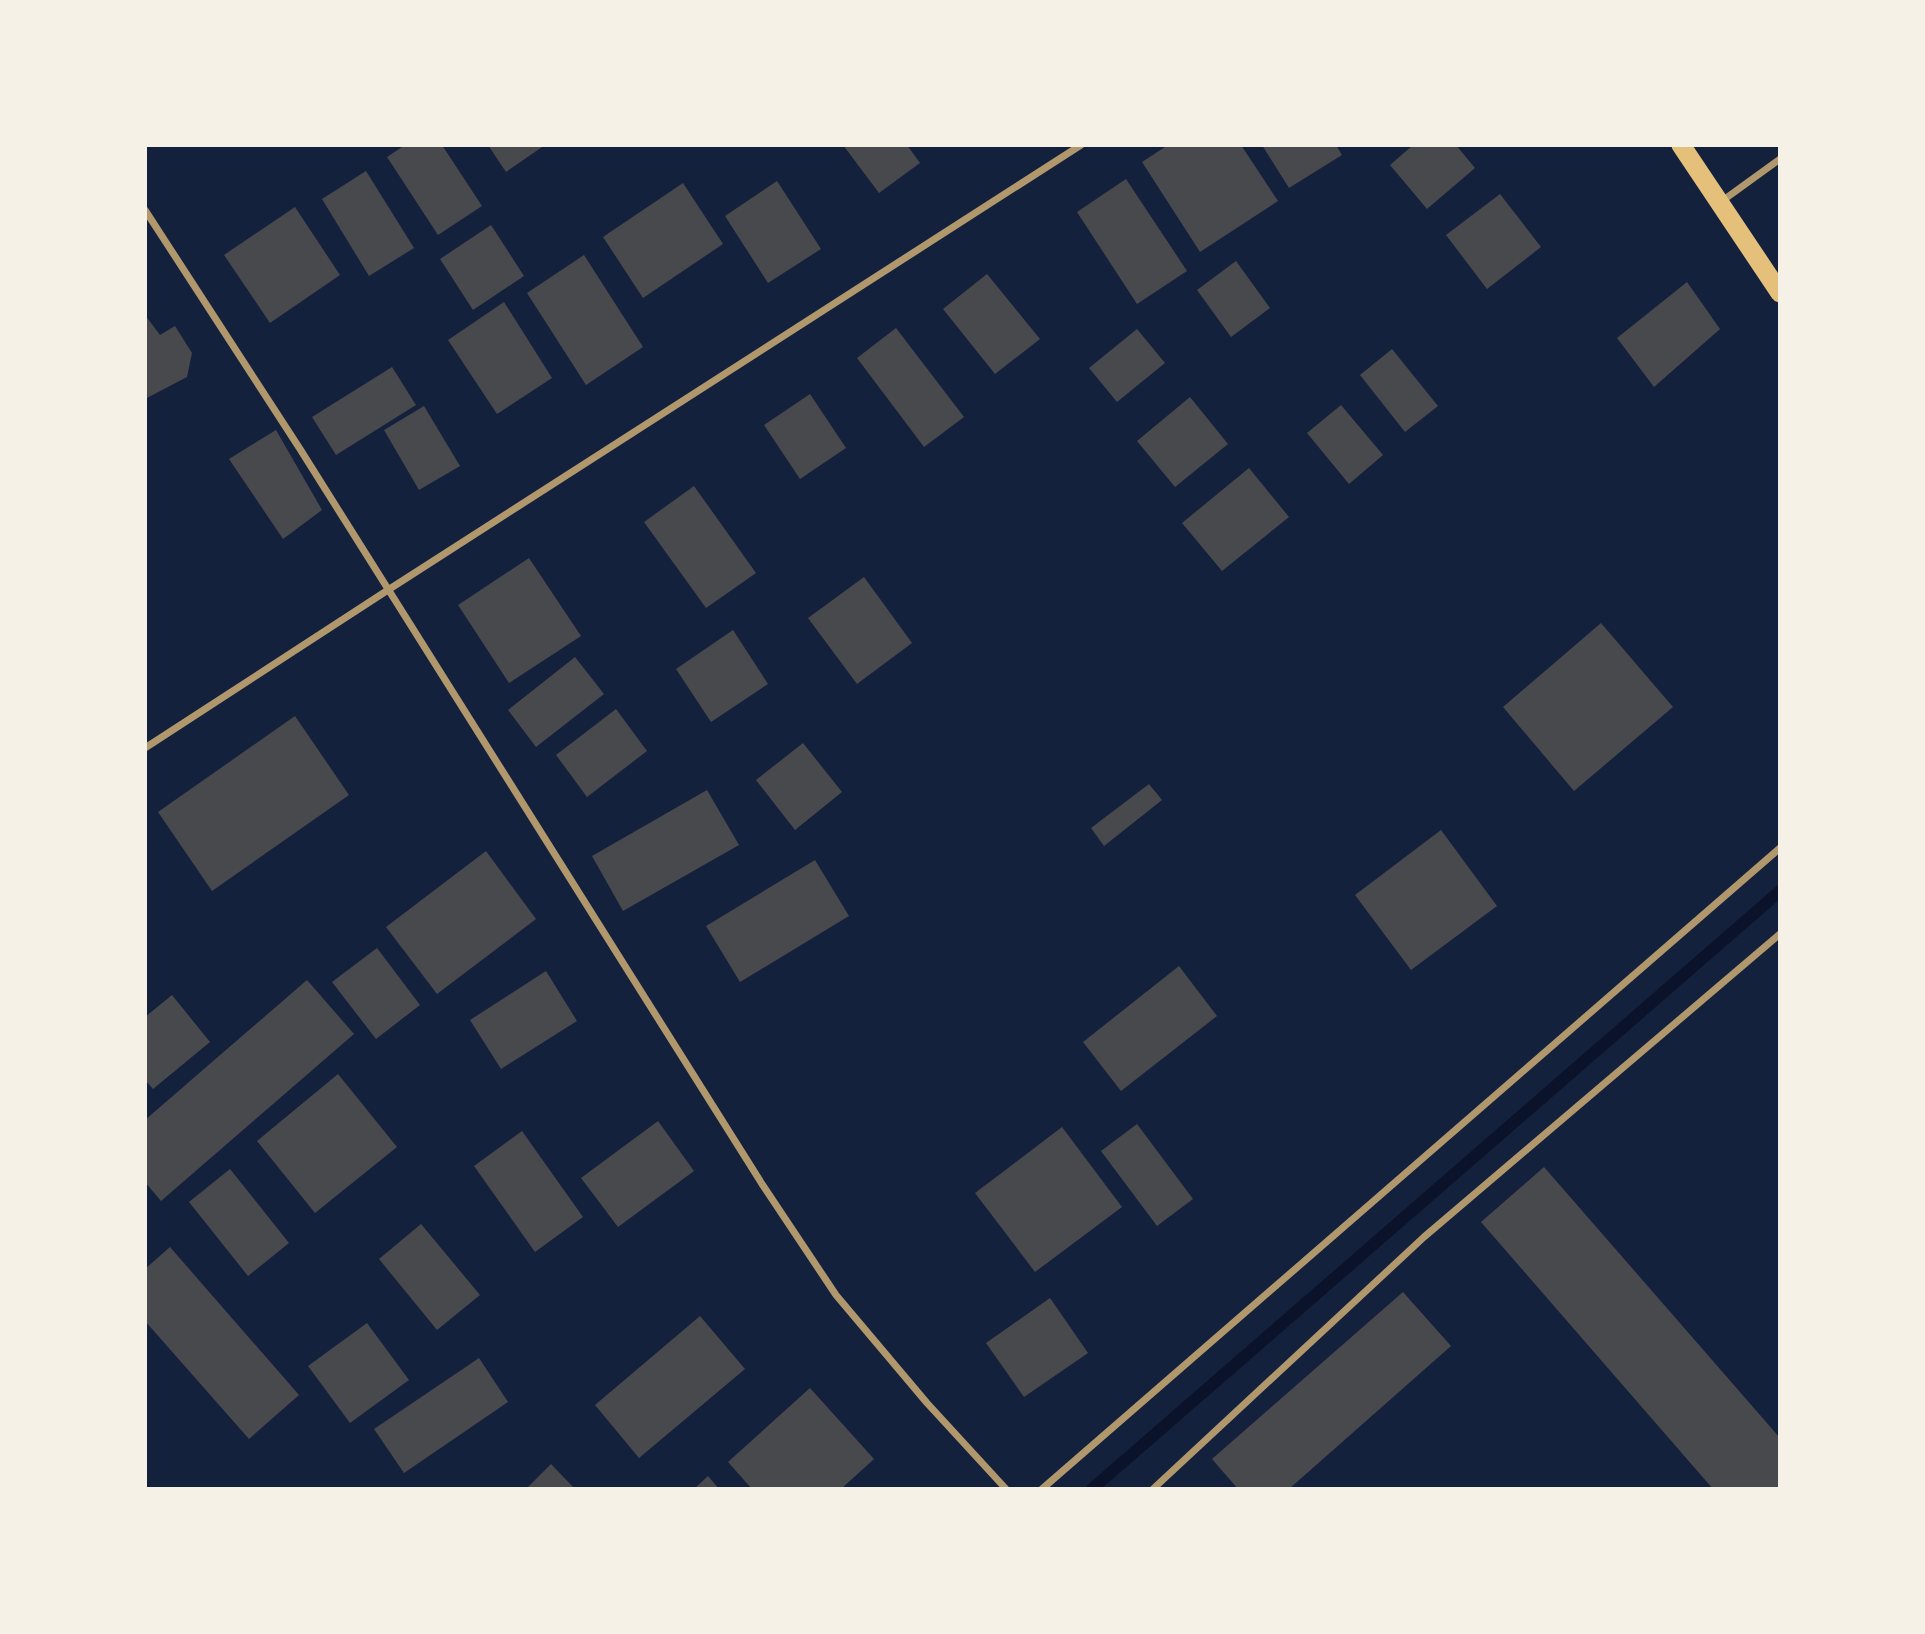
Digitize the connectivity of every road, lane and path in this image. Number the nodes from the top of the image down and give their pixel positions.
1 (1081, 145) edge
2 (1681, 145) edge
3 (1780, 159) edge
4 (1719, 203) junction
5 (145, 210) edge
6 (1780, 293) edge
7 (388, 590) junction
8 (145, 748) edge
9 (1780, 848) edge
10 (1780, 934) edge
11 (1006, 1489) edge
12 (1042, 1489) edge
13 (1153, 1489) edge

1 - 7 street
2 - 4 highway
3 - 4 street
4 - 6 highway
5 - 7 street
7 - 8 street
7 - 11 street
9 - 12 street
10 - 13 street

